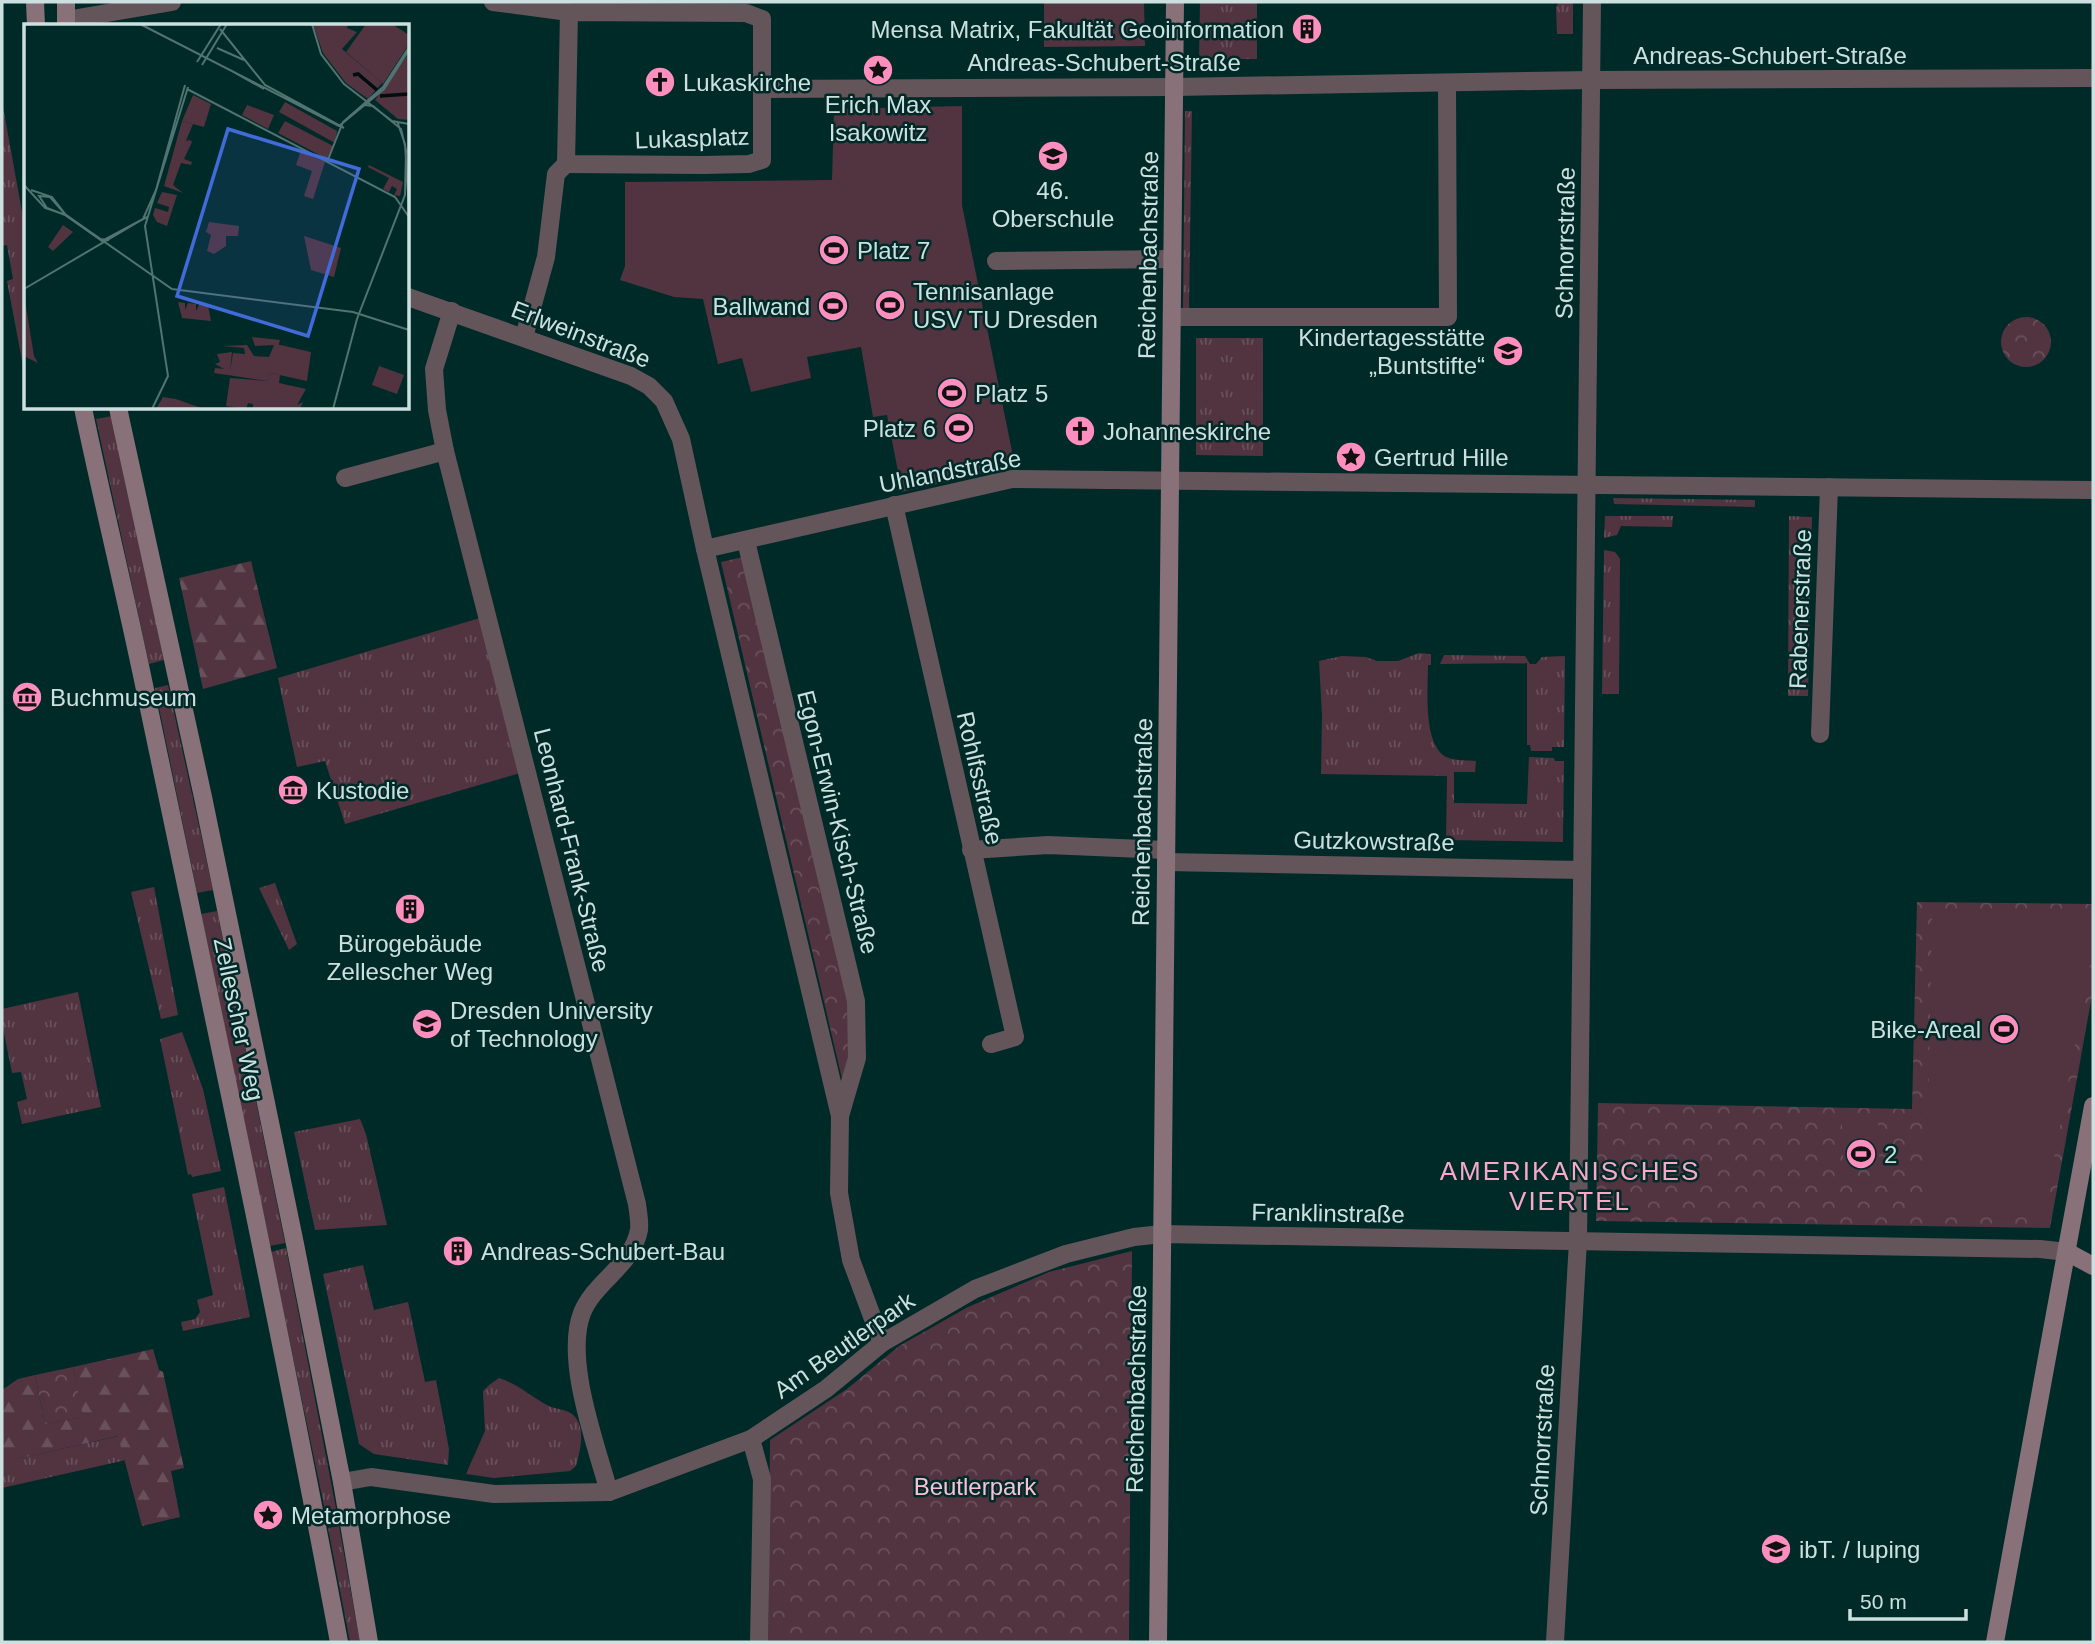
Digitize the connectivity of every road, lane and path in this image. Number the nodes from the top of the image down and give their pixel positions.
1 (35, 2) edge
2 (66, 2) edge
3 (172, 2) edge
4 (493, 2) edge
5 (1175, 2) edge
6 (1592, 2) edge
7 (746, 8) edge
8 (569, 12) junction
9 (66, 23) edge
10 (36, 24) edge
11 (2093, 78) edge
12 (1591, 80) junction
13 (1447, 83) junction
14 (1174, 87) junction
15 (762, 89) junction
16 (566, 164) junction
17 (1172, 259) junction
18 (996, 261) dead end
19 (410, 298) edge
20 (452, 311) junction
21 (1172, 317) junction
22 (524, 337) junction
23 (83, 410) edge
24 (118, 410) edge
25 (445, 451) junction
26 (345, 478) dead end
27 (1170, 479) junction
28 (1587, 484) junction
29 (1829, 487) junction
30 (2093, 490) edge
31 (894, 505) junction
32 (746, 541) junction
33 (705, 549) junction
34 (1820, 734) dead end
35 (971, 850) junction
36 (1166, 856) junction
37 (1582, 870) junction
38 (991, 1044) dead end
39 (2093, 1106) edge
40 (841, 1116) junction
41 (1162, 1234) junction
42 (1578, 1241) junction
43 (2093, 1251) edge
44 (2067, 1252) junction
45 (2093, 1266) edge
46 (882, 1343) junction
47 (751, 1439) junction
48 (342, 1482) junction
49 (609, 1492) junction
50 (340, 1642) edge
51 (369, 1642) edge
52 (759, 1642) edge
53 (1158, 1642) edge
54 (1555, 1642) edge
55 (1995, 1642) edge

1 - 10 main road
2 - 9 main road
3 - 9 street
4 - 8 street, Lukasplatz
5 - 14 main road, Reichenbachstraße
6 - 12 street, Schnorrstraße
7 - 8 street, Lukasplatz
7 - 15 street, Lukasplatz
8 - 16 street
11 - 12 street, Andreas-Schubert-Straße
12 - 13 street, Andreas-Schubert-Straße
12 - 28 street, Schnorrstraße
13 - 14 street, Andreas-Schubert-Straße
13 - 21 street
14 - 15 street, Andreas-Schubert-Straße
14 - 17 main road, Reichenbachstraße
15 - 16 street, Lukasplatz
16 - 22 street
17 - 18 street
17 - 21 main road, Reichenbachstraße
19 - 20 street, Erlweinstraße
20 - 22 street, Erlweinstraße
20 - 25 street, Leonhard-Frank-Straße
21 - 27 main road, Reichenbachstraße
22 - 33 street, Erlweinstraße
23 - 50 main road, Zellescher Weg
24 - 48 main road, Zellescher Weg
25 - 26 street
25 - 49 street, Leonhard-Frank-Straße
27 - 28 street, Uhlandstraße
27 - 31 street, Uhlandstraße
27 - 36 main road, Reichenbachstraße
28 - 29 street, Uhlandstraße
28 - 37 street, Schnorrstraße
29 - 30 street, Uhlandstraße
29 - 34 street, Rabenerstraße
31 - 32 street, Uhlandstraße
31 - 35 street, Rohlfsstraße
32 - 33 street, Uhlandstraße
32 - 40 street, Egon-Erwin-Kisch-Straße
33 - 40 street, Egon-Erwin-Kisch-Straße
35 - 36 street, Gutzkowstraße
35 - 38 street, Rohlfsstraße
36 - 37 street, Gutzkowstraße
36 - 41 main road, Reichenbachstraße
37 - 42 street, Schnorrstraße
39 - 44 main road
40 - 46 street, Egon-Erwin-Kisch-Straße
41 - 42 street, Franklinstraße
41 - 46 street, Am Beutlerpark
41 - 53 main road, Reichenbachstraße
42 - 44 street, Franklinstraße
42 - 54 street, Schnorrstraße
43 - 44 main road
44 - 45 main road
44 - 55 main road
46 - 47 street, Am Beutlerpark
47 - 49 street, Am Beutlerpark
47 - 52 street
48 - 49 street, Am Beutlerpark
48 - 51 main road, Zellescher Weg

